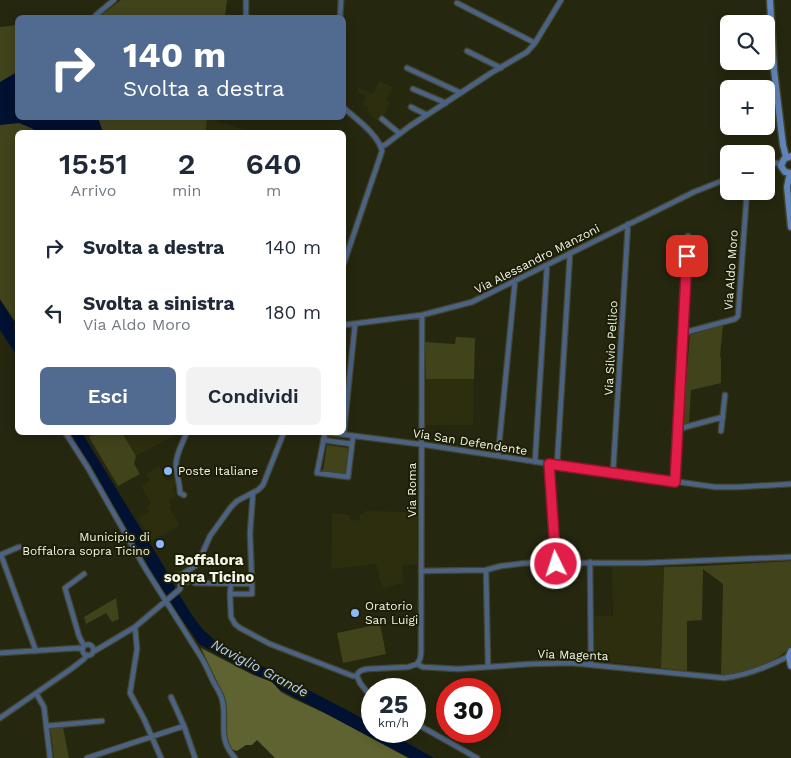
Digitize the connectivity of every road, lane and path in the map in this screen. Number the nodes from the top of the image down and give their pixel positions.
1 (114, 0) edge
2 (246, 0) edge
3 (341, 0) edge
4 (562, 0) edge
5 (770, 0) edge
6 (457, 3) dead end
7 (96, 15) dead end
8 (246, 15) edge
9 (340, 15) edge
10 (535, 43) junction
11 (467, 51) dead end
12 (407, 68) dead end
13 (500, 68) junction
14 (413, 89) dead end
15 (461, 92) junction
16 (446, 103) junction
17 (411, 108) dead end
18 (346, 110) edge
19 (426, 115) junction
20 (382, 119) dead end
21 (399, 133) junction
22 (381, 146) junction
23 (789, 157) edge
24 (782, 163) junction
25 (775, 164) edge
26 (791, 173) edge
27 (720, 182) edge
28 (746, 200) edge
29 (628, 224) junction
30 (791, 227) edge
31 (688, 236) dead end
32 (570, 253) junction
33 (346, 257) edge
34 (547, 265) junction
35 (516, 280) junction
36 (422, 315) junction
37 (355, 324) junction
38 (346, 325) edge
39 (683, 333) junction
40 (725, 395) dead end
41 (346, 413) edge
42 (723, 417) junction
43 (678, 429) junction
44 (722, 431) dead end
45 (346, 434) edge
46 (67, 435) edge
47 (186, 435) edge
48 (283, 435) edge
49 (324, 435) edge
50 (353, 436) junction
51 (324, 440) junction
52 (352, 444) junction
53 (422, 444) junction
54 (498, 456) junction
55 (535, 462) junction
56 (549, 464) junction
57 (557, 465) junction
58 (614, 473) junction
59 (675, 482) junction
60 (791, 484) edge
61 (253, 493) junction
62 (184, 496) dead end
63 (19, 547) dead end
64 (1, 555) edge
65 (791, 557) edge
66 (590, 562) junction
67 (556, 564) junction
68 (486, 570) junction
69 (421, 571) junction
70 (84, 574) dead end
71 (180, 582) junction
72 (186, 582) dead end
73 (195, 583) dead end
74 (231, 583) junction
75 (252, 584) junction
76 (230, 594) junction
77 (166, 600) junction
78 (135, 627) junction
79 (81, 640) junction
80 (83, 648) junction
81 (71, 649) junction
82 (36, 651) junction
83 (92, 652) junction
84 (0, 653) edge
85 (790, 654) edge
86 (87, 655) junction
87 (417, 664) junction
88 (591, 664) junction
89 (791, 666) edge
90 (488, 667) junction
91 (357, 676) junction
92 (361, 685) edge
93 (36, 693) junction
94 (172, 697) dead end
95 (0, 718) edge
96 (102, 721) dead end
97 (46, 726) junction
98 (184, 726) junction
99 (426, 729) edge
100 (152, 737) junction
101 (50, 758) edge
102 (88, 758) edge
103 (161, 758) edge
104 (195, 758) edge
105 (235, 758) edge
106 (478, 758) edge

1 - 7 street
2 - 8 street
3 - 9 street
4 - 10 street
5 - 23 street
6 - 10 street
10 - 13 street
11 - 13 street
12 - 15 street
13 - 15 street
14 - 16 street
15 - 16 street
16 - 19 street
17 - 19 street
18 - 22 street
19 - 21 street
20 - 21 street
21 - 22 street
22 - 33 street
23 - 24 street
24 - 25 street
24 - 26 street
26 - 30 street
27 - 29 street, Via Alessandro Manzoni
28 - 39 street, Via Aldo Moro
29 - 32 street, Via Alessandro Manzoni
29 - 58 street, Via Silvio Pellico
31 - 39 street
32 - 34 street, Via Alessandro Manzoni
32 - 57 street
34 - 35 street, Via Alessandro Manzoni
34 - 55 street
35 - 36 street, Via Alessandro Manzoni
35 - 54 street
36 - 37 street, Via Alessandro Manzoni
36 - 53 street, Via Roma
37 - 38 street, Via Alessandro Manzoni
37 - 41 street
39 - 43 street
40 - 42 street
42 - 43 street
42 - 44 street
43 - 59 street
45 - 50 street, Via San Defendente
46 - 77 street
47 - 62 street
48 - 61 street
49 - 51 street
50 - 52 street
50 - 53 street, Via San Defendente
51 - 52 street
51 - 52 street
53 - 54 street, Via San Defendente
53 - 69 street, Via Roma
54 - 55 street, Via San Defendente
55 - 56 street, Via San Defendente
56 - 57 street, Via San Defendente
56 - 67 street
57 - 58 street, Via San Defendente
58 - 59 street, Via San Defendente
59 - 60 street, Via San Defendente
61 - 71 street
61 - 75 street
63 - 64 street
64 - 82 street
65 - 66 street
66 - 67 street
66 - 88 street
67 - 68 street
68 - 69 street
68 - 90 street
69 - 87 street, Via Roma
70 - 79 street
71 - 72 street
71 - 77 street
73 - 74 street
74 - 75 street
74 - 76 street
75 - 76 street
76 - 91 street
77 - 78 street
77 - 105 street
78 - 83 street
78 - 100 street
79 - 80 street
79 - 81 street
80 - 81 street
80 - 83 street
80 - 86 street
81 - 82 street
82 - 84 street
83 - 86 street
85 - 88 street, Via Magenta
85 - 89 street
86 - 93 street
87 - 90 street, Via Magenta
87 - 91 street, Via Magenta
88 - 90 street, Via Magenta
91 - 92 street
93 - 95 street
93 - 97 street
94 - 98 street
96 - 97 street
97 - 101 street
98 - 100 street
98 - 104 street
99 - 106 street
100 - 102 street
100 - 103 street

